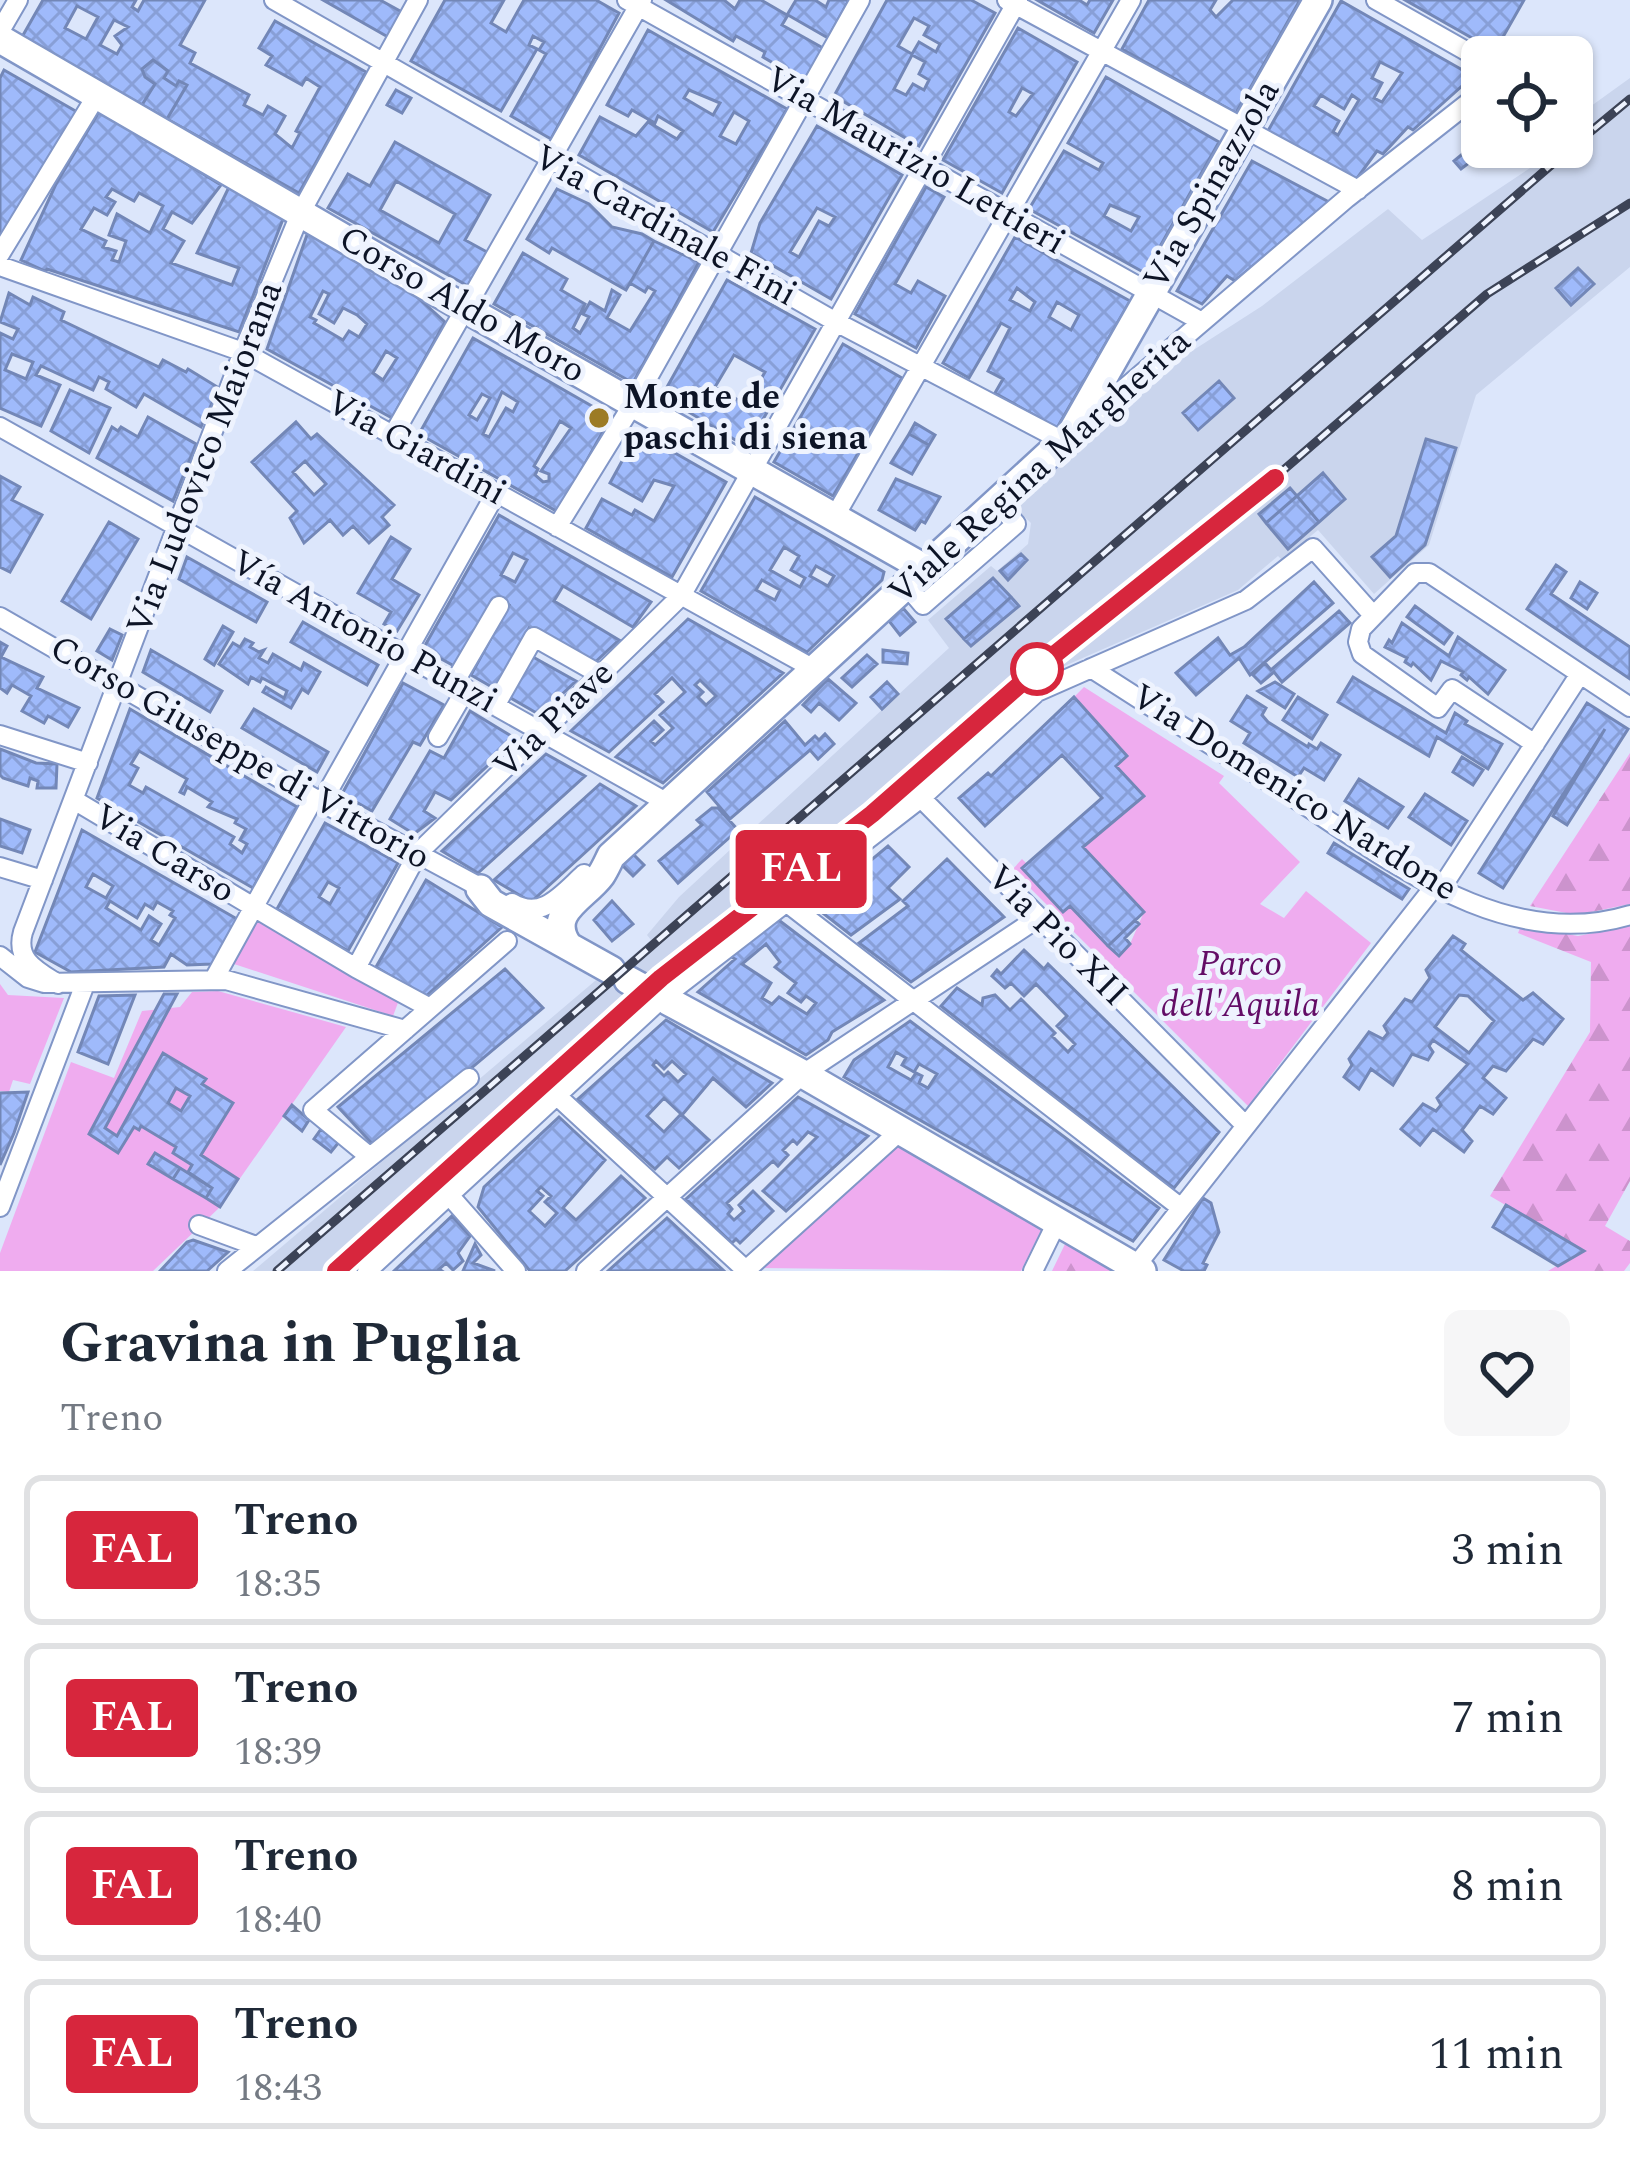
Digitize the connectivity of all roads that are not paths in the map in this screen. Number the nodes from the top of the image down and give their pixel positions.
1 (18, 0) edge
2 (274, 0) edge
3 (418, 0) edge
4 (860, 0) edge
5 (1131, 0) edge
6 (1318, 0) edge
7 (1376, 0) edge
8 (636, 2) edge
9 (1013, 2) edge
10 (0, 35) edge
11 (1461, 48) edge
12 (1102, 50) junction
13 (383, 64) junction
14 (97, 95) junction
15 (804, 97) junction
16 (1461, 109) edge
17 (1245, 126) junction
18 (551, 162) junction
19 (924, 166) junction
20 (1358, 190) junction
21 (301, 212) junction
22 (1008, 215) junction
23 (0, 254) edge
24 (716, 255) junction
25 (0, 266) edge
26 (1150, 294) junction
27 (466, 309) junction
28 (836, 322) junction
29 (1202, 322) junction
30 (243, 352) junction
31 (920, 367) junction
32 (634, 404) junction
33 (0, 427) edge
34 (393, 435) junction
35 (1067, 437) junction
36 (752, 471) junction
37 (496, 493) junction
38 (835, 516) junction
39 (557, 527) junction
40 (178, 528) junction
41 (916, 578) junction
42 (681, 596) junction
43 (500, 606) dead end
44 (1372, 614) junction
45 (0, 617) edge
46 (404, 654) junction
47 (1090, 668) junction
48 (814, 669) junction
49 (1580, 674) junction
50 (601, 675) junction
51 (118, 683) junction
52 (460, 686) junction
53 (495, 706) junction
54 (1630, 707) edge
55 (542, 732) junction
56 (0, 735) edge
57 (438, 737) dead end
58 (1534, 744) junction
59 (88, 763) junction
60 (921, 798) junction
61 (74, 800) junction
62 (318, 800) junction
63 (666, 802) junction
64 (418, 853) junction
65 (611, 856) junction
66 (0, 867) edge
67 (43, 880) junction
68 (1437, 888) junction
69 (480, 889) junction
70 (786, 902) junction
71 (254, 908) junction
72 (534, 910) joint
73 (1630, 914) edge
74 (1038, 917) junction
75 (507, 941) dead end
76 (566, 944) junction
77 (0, 956) edge
78 (356, 968) junction
79 (214, 979) junction
80 (58, 984) junction
81 (85, 984) junction
82 (641, 987) junction
83 (911, 999) junction
84 (430, 1008) junction
85 (405, 1030) junction
86 (803, 1074) junction
87 (469, 1078) dead end
88 (556, 1095) junction
89 (1245, 1125) junction
90 (899, 1131) junction
91 (370, 1157) junction
92 (5, 1181) edge
93 (449, 1195) junction
94 (666, 1197) junction
95 (0, 1208) edge
96 (1180, 1208) junction
97 (1057, 1222) junction
98 (199, 1226) dead end
99 (256, 1246) junction
100 (1139, 1269) edge
101 (227, 1271) edge
102 (367, 1271) edge
103 (515, 1271) edge
104 (586, 1271) edge
105 (746, 1271) edge
106 (1033, 1271) edge

1 - 10 street
2 - 13 street, Via Cardinale Fini
3 - 13 street, Via Ludovico Maiorana
4 - 15 street
5 - 12 street
6 - 17 street, Via Spinazzola
7 - 11 street
8 - 15 street, Via Maurizio Lettieri
8 - 18 street
9 - 12 street
9 - 19 street, Via Piave
10 - 14 street, Corso Aldo Moro
12 - 17 street
12 - 22 street
13 - 18 street, Via Cardinale Fini
13 - 21 street, Via Ludovico Maiorana
14 - 21 street, Corso Aldo Moro
14 - 23 street
15 - 19 street, Via Maurizio Lettieri
15 - 24 street
16 - 20 street, Viale Regina Margherita
17 - 20 street
17 - 26 street, Via Spinazzola
18 - 24 street, Via Cardinale Fini
18 - 27 street
19 - 22 street, Via Maurizio Lettieri
19 - 28 street, Via Piave
20 - 29 street, Viale Regina Margherita
21 - 27 street, Corso Aldo Moro
21 - 30 street, Via Ludovico Maiorana
22 - 26 street, Via Maurizio Lettieri
22 - 31 street
24 - 28 street, Via Cardinale Fini
24 - 32 street
25 - 30 street, Via Giardini
26 - 29 street, Via Maurizio Lettieri
26 - 35 street, Via Spinazzola
27 - 32 street, Corso Aldo Moro
27 - 34 street
28 - 31 street, Via Cardinale Fini
28 - 36 street, Via Piave
29 - 35 street, Viale Regina Margherita
30 - 34 street, Via Giardini
30 - 40 street, Via Ludovico Maiorana
31 - 35 street, Via Cardinale Fini
31 - 38 street
32 - 36 street, Corso Aldo Moro
32 - 39 street
33 - 40 street, Vía Antonio Punzi
34 - 37 street, Via Giardini
35 - 41 street, Viale Regina Margherita
36 - 38 street, Corso Aldo Moro
36 - 42 street, Via Piave
37 - 39 street, Via Giardini
37 - 46 street
38 - 41 street, Corso Aldo Moro
39 - 42 street, Via Giardini
40 - 46 street, Vía Antonio Punzi
40 - 51 street, Via Ludovico Maiorana
41 - 48 street, Viale Regina Margherita
42 - 48 street, Via Giardini
42 - 50 street, Via Piave
43 - 52 street
44 - 47 street
44 - 49 street
44 - 58 street
45 - 51 street, Corso Giuseppe di Vittorio
46 - 52 street, Vía Antonio Punzi
46 - 62 street
47 - 60 street
47 - 68 street, Via Domenico Nardone
48 - 63 street, Viale Regina Margherita
49 - 54 street
49 - 58 street
50 - 53 street
50 - 55 street, Via Piave
51 - 59 street, Via Ludovico Maiorana
51 - 62 street, Corso Giuseppe di Vittorio
52 - 53 street, Vía Antonio Punzi
52 - 57 street
53 - 55 street, Vía Antonio Punzi
55 - 63 street, Vía Antonio Punzi
55 - 64 street, Via Piave
56 - 59 street
58 - 68 street
59 - 61 street, Via Ludovico Maiorana
60 - 70 street
60 - 74 street, Via Pio XII
61 - 67 street, Via Ludovico Maiorana
61 - 71 street, Via Carso
62 - 64 street, Corso Giuseppe di Vittorio
62 - 71 street
63 - 65 street, Viale Regina Margherita
64 - 69 street, Corso Giuseppe di Vittorio
64 - 78 street, Via Piave
65 - 72 street, Viale Regina Margherita
65 - 76 street, Viale Regina Margherita
66 - 67 street
67 - 80 street, Via Ludovico Maiorana
68 - 73 street, Via Domenico Nardone
68 - 89 street
69 - 72 street, Corso Giuseppe di Vittorio
69 - 76 street
70 - 82 street
70 - 83 street
71 - 78 street, Via Carso
71 - 79 street
74 - 83 street
74 - 89 street, Via Pio XII
75 - 84 street
76 - 82 street
77 - 80 street
78 - 84 street, Via Carso
79 - 81 street
79 - 85 street
80 - 81 street
81 - 92 street
82 - 86 street
82 - 88 street
83 - 86 street
83 - 96 street
84 - 85 street
85 - 91 street
86 - 90 street
86 - 94 street
87 - 91 street
88 - 93 street
88 - 94 street
89 - 96 street
90 - 97 street
90 - 105 street
91 - 99 street
92 - 95 street
93 - 102 street
93 - 103 street
94 - 104 street
94 - 105 street
96 - 100 street
97 - 100 street
97 - 106 street
98 - 99 street
99 - 101 street

